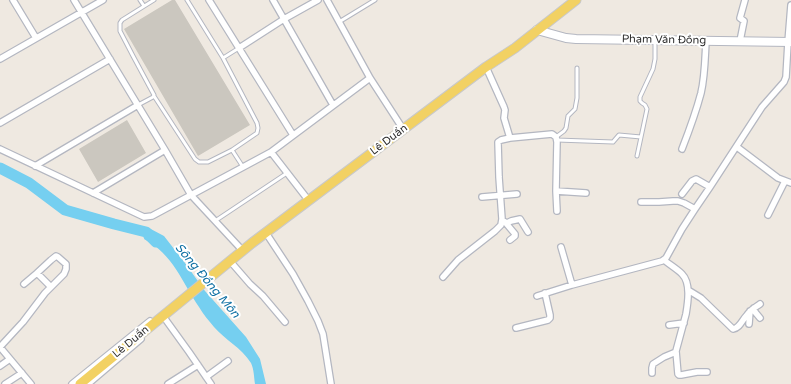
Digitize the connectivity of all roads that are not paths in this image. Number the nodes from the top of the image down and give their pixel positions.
1 (13, 0) edge
2 (74, 0) edge
3 (103, 0) edge
4 (140, 0) edge
5 (154, 0) edge
6 (187, 0) edge
7 (209, 0) edge
8 (273, 0) edge
9 (318, 0) edge
10 (327, 0) edge
11 (375, 0) edge
12 (576, 0) edge
13 (744, 0) edge
14 (791, 5) edge
15 (144, 6) junction
16 (81, 12) junction
17 (284, 18) junction
18 (339, 22) junction
19 (537, 30) junction
20 (36, 38) junction
21 (655, 40) junction
22 (706, 41) junction
23 (740, 41) junction
24 (789, 42) edge
25 (238, 48) junction
26 (223, 58) junction
27 (0, 59) edge
28 (110, 59) junction
29 (486, 67) junction
30 (577, 68) dead end
31 (370, 78) junction
32 (154, 96) junction
33 (138, 105) junction
34 (333, 105) junction
35 (0, 123) edge
36 (403, 129) junction
37 (293, 135) junction
38 (641, 137) junction
39 (510, 138) junction
40 (556, 138) junction
41 (737, 147) junction
42 (0, 149) edge
43 (682, 149) dead end
44 (165, 150) junction
45 (232, 150) junction
46 (271, 152) junction
47 (637, 156) dead end
48 (35, 166) junction
49 (243, 167) junction
50 (287, 173) junction
51 (788, 182) edge
52 (710, 187) junction
53 (556, 191) junction
54 (94, 193) junction
55 (586, 193) dead end
56 (517, 194) dead end
57 (682, 194) dead end
58 (191, 195) junction
59 (500, 196) junction
60 (482, 197) dead end
61 (309, 201) junction
62 (641, 202) dead end
63 (695, 209) junction
64 (557, 211) dead end
65 (768, 215) dead end
66 (502, 219) junction
67 (215, 221) junction
68 (507, 223) junction
69 (528, 232) dead end
70 (266, 233) junction
71 (510, 240) dead end
72 (561, 247) dead end
73 (243, 251) junction
74 (664, 260) junction
75 (230, 261) junction
76 (37, 273) junction
77 (443, 277) dead end
78 (24, 284) dead end
79 (572, 285) junction
80 (52, 287) junction
81 (688, 290) junction
82 (546, 293) junction
83 (537, 296) dead end
84 (181, 301) junction
85 (760, 304) dead end
86 (752, 310) junction
87 (164, 317) junction
88 (760, 318) dead end
89 (285, 322) dead end
90 (684, 323) junction
91 (749, 324) dead end
92 (669, 325) dead end
93 (516, 328) dead end
94 (0, 347) edge
95 (676, 352) junction
96 (10, 359) junction
97 (228, 361) dead end
98 (198, 364) junction
99 (0, 366) edge
100 (707, 372) dead end
101 (22, 373) junction
102 (652, 373) dead end
103 (206, 377) junction
104 (5, 384) edge
105 (31, 384) edge
106 (72, 384) edge
107 (80, 384) edge
108 (88, 384) edge
109 (168, 384) edge
110 (211, 384) edge
111 (331, 384) edge

1 - 20 street
2 - 16 street
3 - 16 street
4 - 15 lane
5 - 15 lane
6 - 26 lane
7 - 25 street
8 - 17 street
9 - 17 street
10 - 18 street
11 - 18 lane
12 - 19 main road, Lê Duẩn
13 - 23 street
14 - 24 street
15 - 32 lane
16 - 20 street
16 - 28 street
17 - 25 street
17 - 34 street
18 - 31 street
19 - 21 main road, Phạm Văn Đồng
19 - 29 main road, Lê Duẩn
20 - 27 street
21 - 22 main road, Phạm Văn Đồng
21 - 38 lane
22 - 23 main road, Phạm Văn Đồng
22 - 43 street
23 - 24 main road, Phạm Văn Đồng
24 - 41 street
25 - 26 lane
25 - 37 street
26 - 45 lane
28 - 33 street
28 - 35 street
29 - 36 main road, Lê Duẩn
29 - 39 street
30 - 40 lane
31 - 34 street
31 - 36 street
32 - 33 lane
32 - 45 lane
33 - 44 street
33 - 48 street
34 - 37 street
36 - 61 main road, Lê Duẩn
37 - 46 street
38 - 40 lane
38 - 47 lane
39 - 40 street
39 - 59 street
40 - 53 street
41 - 51 street
41 - 52 street
42 - 48 street
44 - 54 street
44 - 58 street
45 - 49 lane
46 - 49 street
46 - 50 street
48 - 54 street
49 - 58 street
50 - 61 street
50 - 67 lane
51 - 65 street
52 - 57 street
52 - 63 street
53 - 55 street
53 - 64 street
54 - 58 street
56 - 59 street
58 - 67 street
59 - 60 street
59 - 66 street
61 - 70 main road, Lê Duẩn
62 - 63 street
63 - 74 street
66 - 68 street
66 - 77 street
67 - 73 street
68 - 69 street
68 - 71 street
70 - 73 main road, Lê Duẩn
70 - 111 street
72 - 79 street
73 - 75 main road, Lê Duẩn
74 - 79 street
74 - 81 street
75 - 84 main road, Lê Duẩn
75 - 89 street
76 - 78 street
76 - 80 street
76 - 80 street
79 - 82 street
80 - 94 street
81 - 86 street
81 - 90 street
82 - 83 street
82 - 93 street
84 - 87 main road, Lê Duẩn
84 - 106 street
85 - 86 street
86 - 88 street
86 - 91 street
87 - 98 street
87 - 107 main road, Lê Duẩn
87 - 108 street
90 - 92 street
90 - 95 street
94 - 96 street
95 - 100 street
95 - 102 street
96 - 99 street
96 - 101 street
97 - 103 street
98 - 103 street
98 - 109 street
101 - 104 street
101 - 105 street
103 - 110 street

